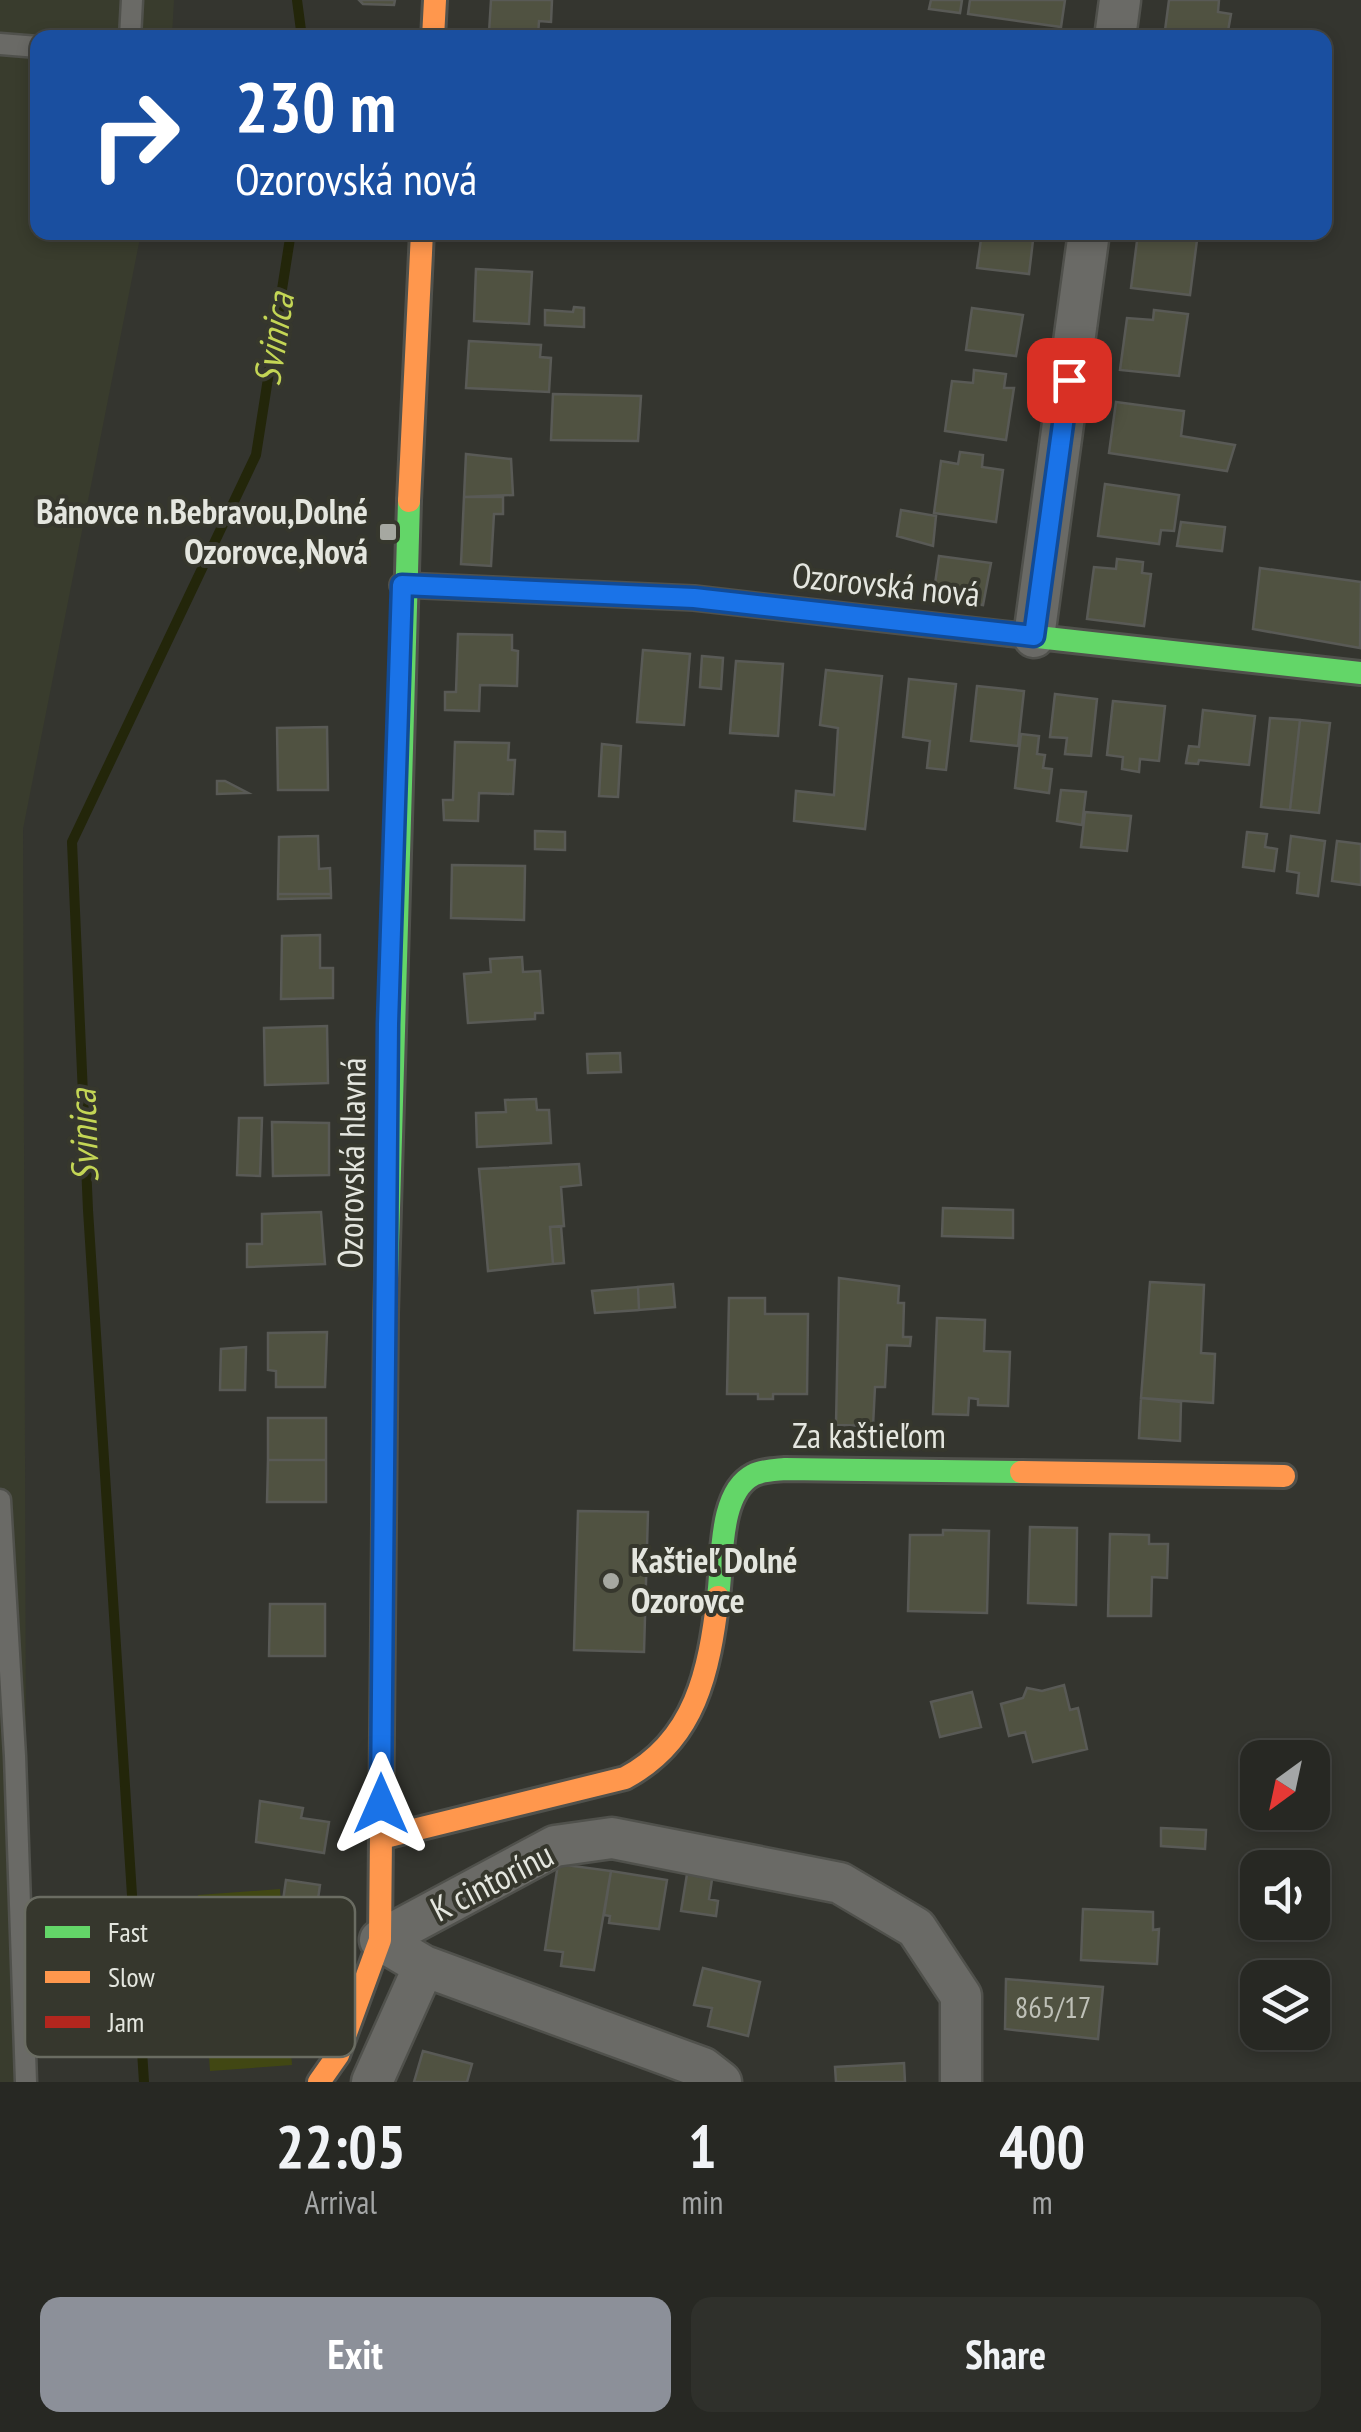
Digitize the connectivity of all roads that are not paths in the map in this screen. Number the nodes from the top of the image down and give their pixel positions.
1 (132, 0) edge
2 (436, 0) edge
3 (1120, 0) edge
4 (130, 30) edge
5 (434, 30) edge
6 (1116, 30) edge
7 (0, 44) edge
8 (30, 46) edge
9 (422, 240) edge
10 (1088, 240) edge
11 (402, 585) junction
12 (1034, 636) junction
13 (1361, 673) edge
14 (1284, 1476) dead end
15 (0, 1500) edge
16 (4, 1649) edge
17 (381, 1838) junction
18 (380, 1940) junction
19 (424, 1966) junction
20 (355, 2009) edge
21 (337, 2057) edge
22 (26, 2082) edge
23 (320, 2082) edge
24 (372, 2082) edge
25 (721, 2082) edge
26 (961, 2082) edge

1 - 4 lane
2 - 5 street
3 - 6 street
7 - 8 lane
9 - 11 street, Ozorovská hlavná
10 - 12 street
11 - 12 street, Ozorovská nová
11 - 17 street, Ozorovská hlavná
12 - 13 street, Ozorovská nová
14 - 17 street, Za kaštieľom
15 - 16 lane
16 - 22 lane
17 - 18 street, Ozorovská hlavná
18 - 19 street, K cintorínu
18 - 20 street, Ozorovská hlavná
18 - 26 street, K cintorínu
19 - 24 street
19 - 25 street, K cintorínu
21 - 23 street, Ozorovská hlavná

